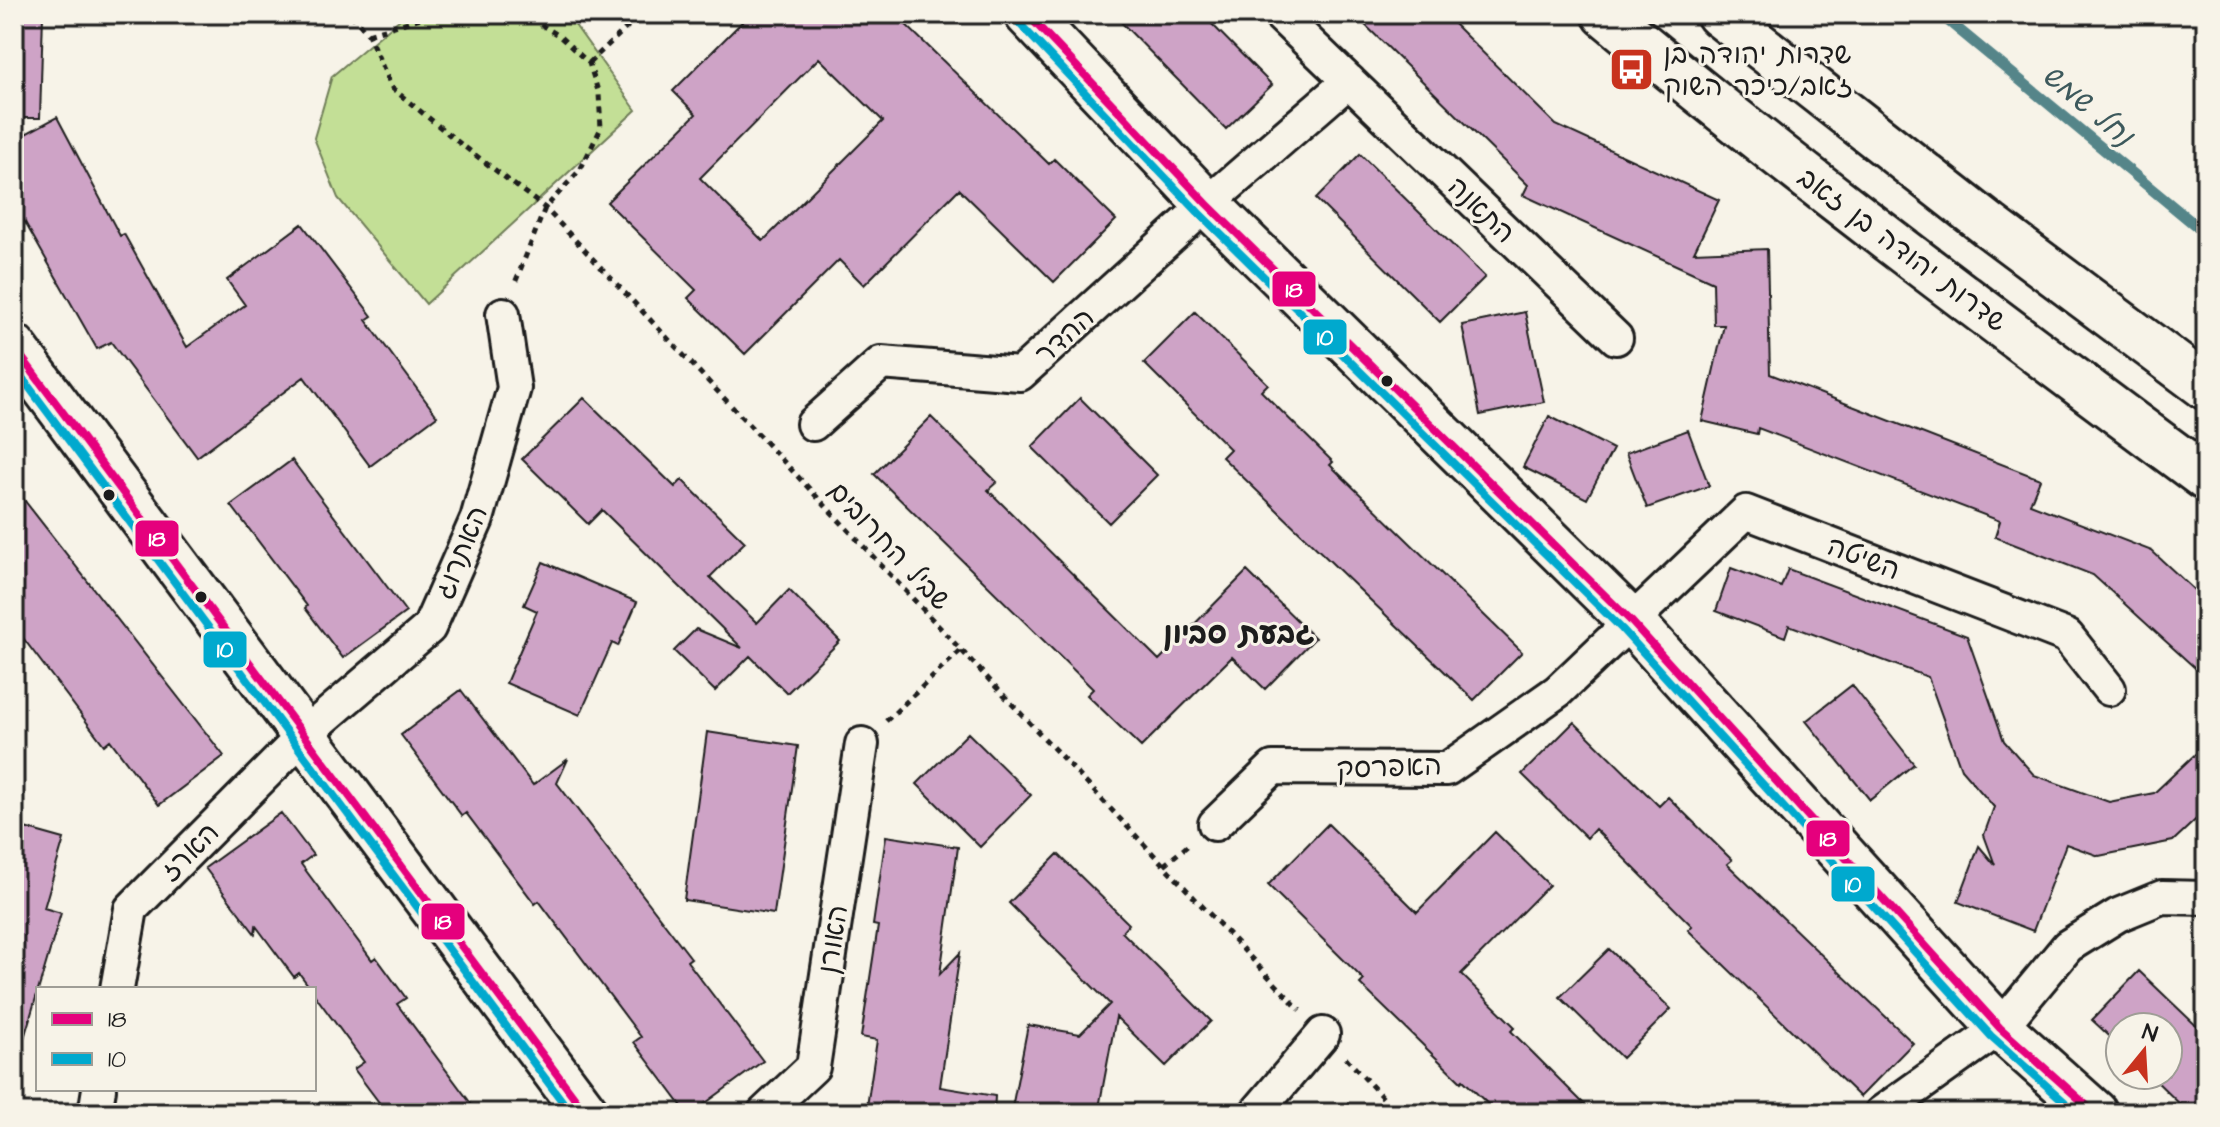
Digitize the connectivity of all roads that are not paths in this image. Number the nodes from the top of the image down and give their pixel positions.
1 (1027, 14) edge
2 (1279, 14) edge
3 (1605, 14) edge
4 (1719, 14) edge
5 (1349, 81) junction
6 (1207, 204) junction
7 (503, 314) road end
8 (1616, 338) dead end
9 (14, 347) edge
10 (2206, 387) edge
11 (813, 424) dead end
12 (2206, 478) edge
13 (1631, 621) junction
14 (2109, 689) dead end
15 (304, 735) junction
16 (862, 744) road end
17 (1215, 824) dead end
18 (2206, 898) edge
19 (117, 987) edge
20 (2000, 1028) junction
21 (1323, 1034) road end
22 (99, 1091) edge
23 (95, 1113) edge
24 (586, 1113) edge
25 (764, 1113) edge
26 (1256, 1113) edge
27 (1881, 1113) edge
28 (2095, 1113) edge

1 - 6 street
2 - 5 street, התאנה
3 - 12 street, שדרות יהודה בן זאב
4 - 10 street
5 - 6 street
5 - 8 street, התאנה
6 - 11 street, ההדר
6 - 13 street
7 - 15 street, האתרוג
9 - 15 street
13 - 14 street, השיטה
13 - 17 street, האפרסק
13 - 20 street
15 - 19 street, הארז
15 - 24 street
16 - 25 street, האורן
18 - 20 street
20 - 27 street
20 - 28 street
21 - 26 street
22 - 23 street

